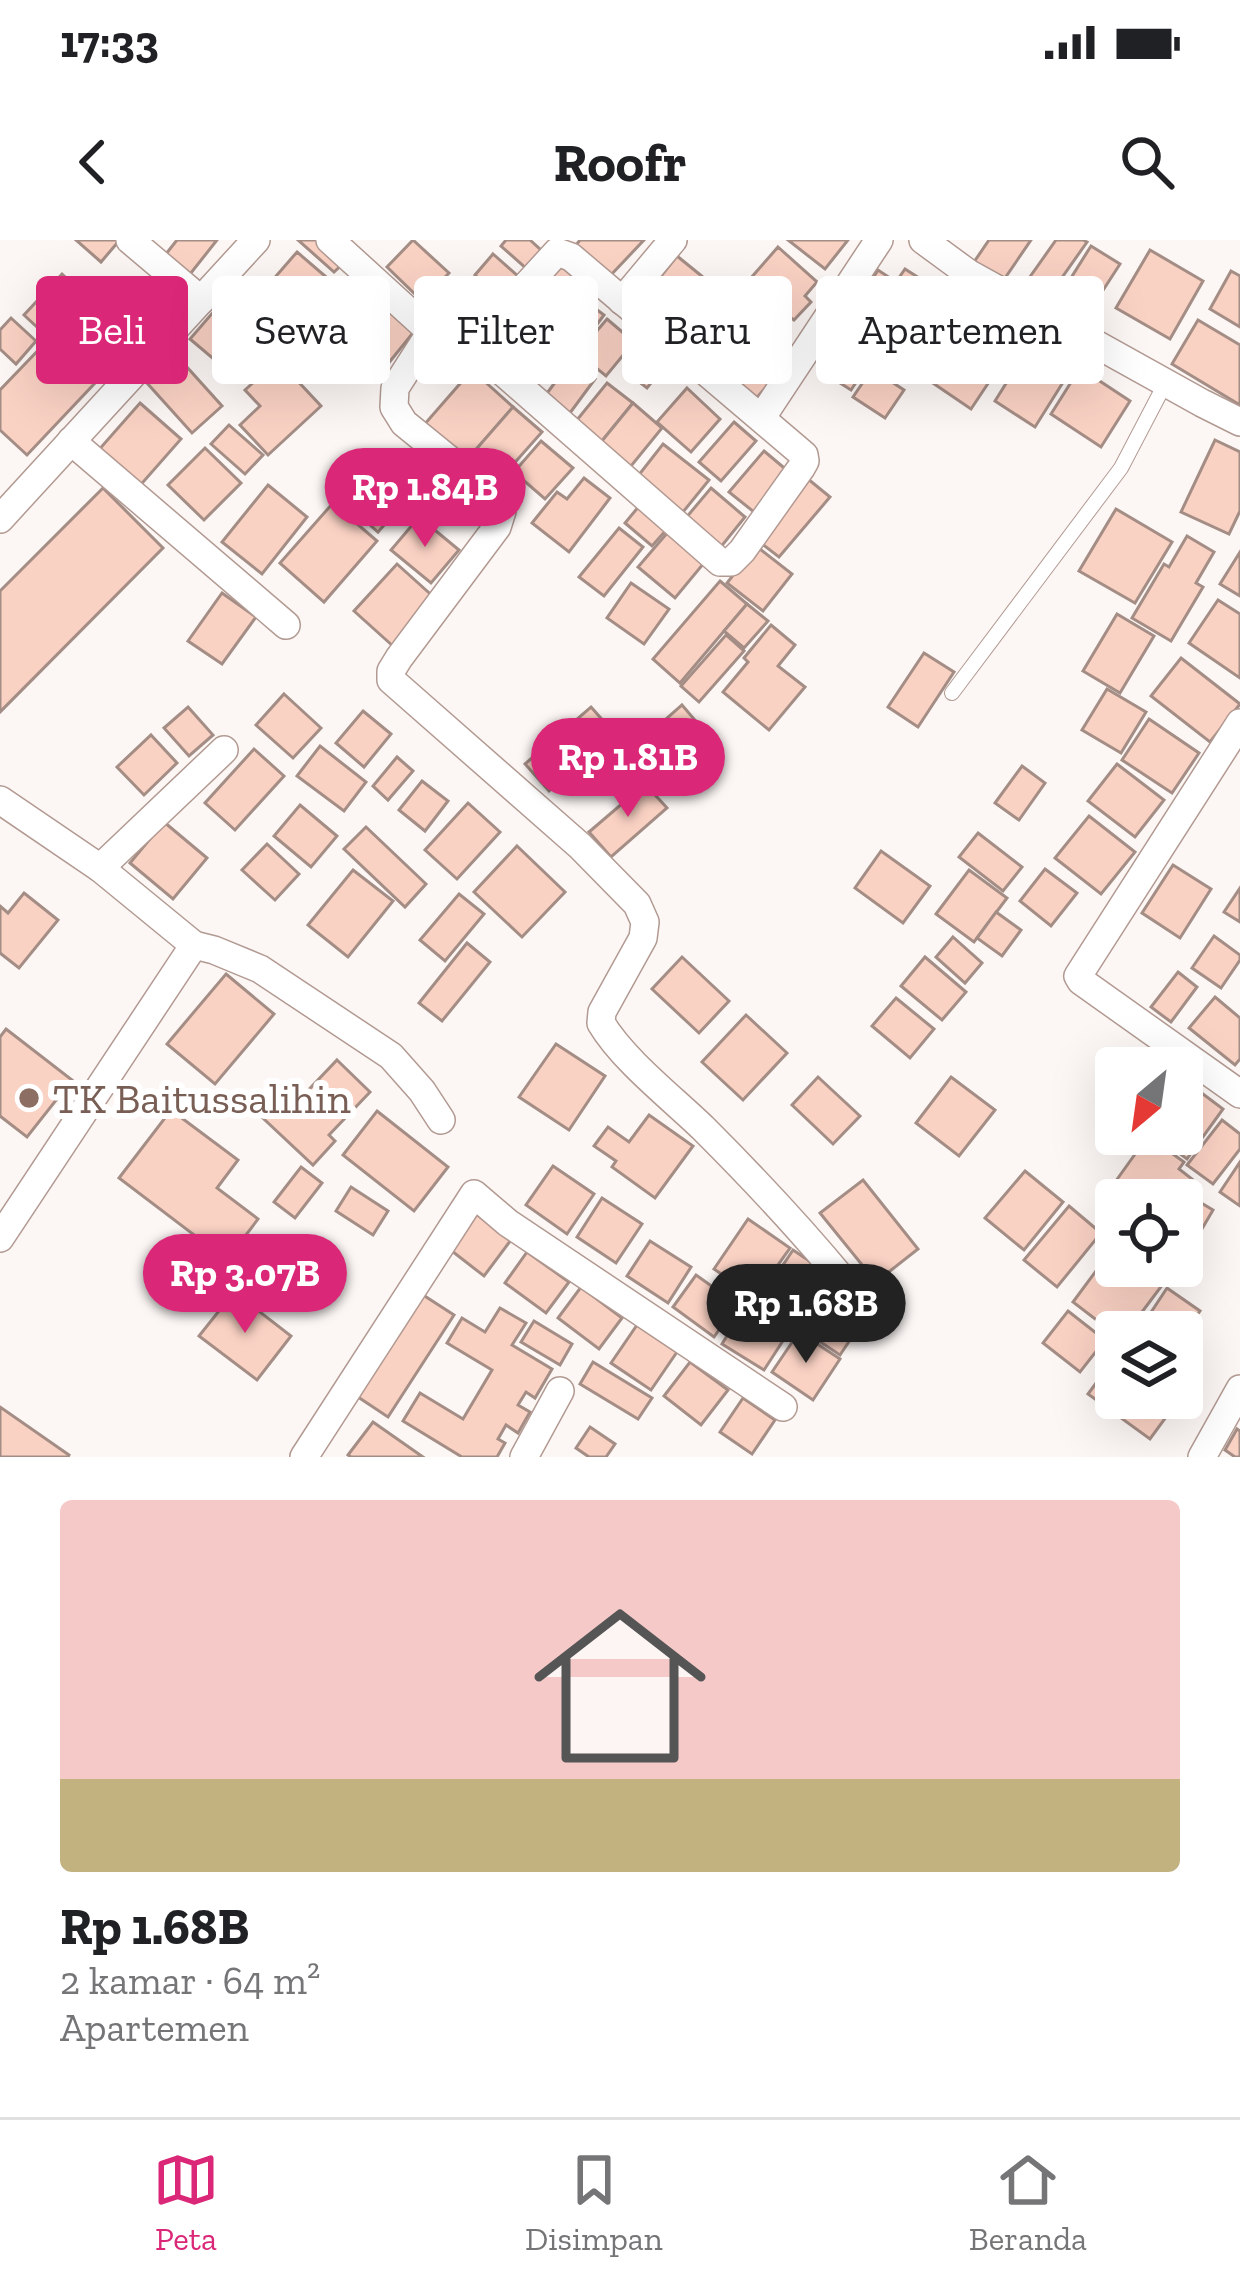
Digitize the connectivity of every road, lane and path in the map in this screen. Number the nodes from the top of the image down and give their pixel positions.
1 (130, 240) edge
2 (256, 240) edge
3 (330, 240) edge
4 (674, 240) edge
5 (879, 240) edge
6 (923, 240) edge
7 (535, 276) edge
8 (593, 276) edge
9 (643, 276) edge
10 (598, 280) edge
11 (201, 300) junction
12 (622, 301) edge
13 (414, 316) edge
14 (414, 357) edge
15 (1166, 382) junction
16 (516, 384) edge
17 (721, 384) edge
18 (762, 418) junction
19 (1240, 422) edge
20 (71, 441) junction
21 (0, 519) edge
22 (286, 625) dead end
23 (952, 693) dead end
24 (1240, 723) edge
25 (224, 750) dead end
26 (0, 800) edge
27 (100, 868) junction
28 (194, 945) junction
29 (1240, 1094) edge
30 (442, 1120) dead end
31 (0, 1238) edge
32 (848, 1285) dead end
33 (560, 1391) dead end
34 (783, 1407) dead end
35 (1235, 1408) edge
36 (304, 1457) edge
37 (524, 1457) edge
38 (1202, 1457) edge

1 - 11 street
2 - 11 street
3 - 13 street
4 - 9 street
5 - 18 street
6 - 15 street
7 - 8 street
10 - 12 street
11 - 20 street
14 - 32 street
15 - 19 street
15 - 23 lane
16 - 18 street
17 - 18 street
20 - 21 street
20 - 22 street
24 - 29 street
25 - 27 street
26 - 27 street
27 - 28 street
28 - 30 street
28 - 31 street
33 - 37 street
34 - 36 street
35 - 38 street

